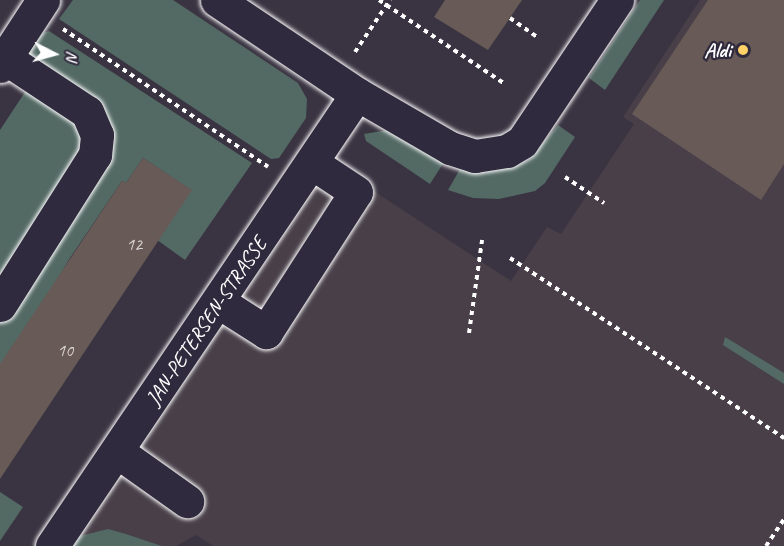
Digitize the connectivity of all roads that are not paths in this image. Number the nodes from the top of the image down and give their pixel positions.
1 (217, 0) edge
2 (617, 0) edge
3 (50, 12) edge
4 (3, 62) edge
5 (357, 94) junction
6 (305, 175) junction
7 (219, 302) junction
8 (0, 305) edge
9 (118, 452) junction
10 (187, 501) dead end
11 (52, 546) edge

1 - 5 street
2 - 5 street
3 - 4 street
4 - 8 street
5 - 6 street, JAN-PETERSEN-STRASSE
6 - 7 street, JAN-PETERSEN-STRASSE
6 - 7 street
7 - 9 street, JAN-PETERSEN-STRASSE
9 - 10 street
9 - 11 street, JAN-PETERSEN-STRASSE

